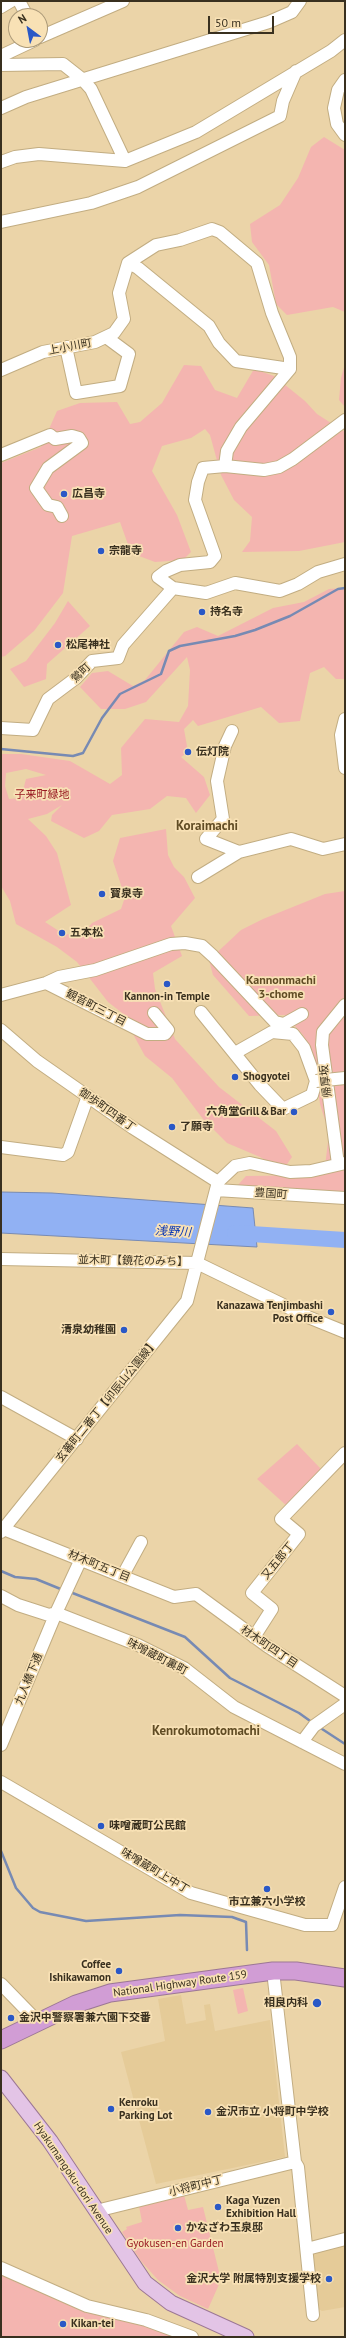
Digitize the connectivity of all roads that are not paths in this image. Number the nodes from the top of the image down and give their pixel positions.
1 (11, 1) edge
2 (123, 1) edge
3 (300, 1) edge
4 (1, 7) edge
5 (48, 34) edge
6 (345, 40) edge
7 (18, 48) edge
8 (1, 56) edge
9 (1, 62) edge
10 (296, 71) junction
11 (82, 79) junction
12 (345, 80) edge
13 (1, 108) edge
14 (345, 135) edge
15 (125, 161) junction
16 (1, 162) edge
17 (1, 222) edge
18 (128, 264) junction
19 (106, 337) junction
20 (66, 347) junction
21 (290, 369) junction
22 (1, 370) edge
23 (345, 420) edge
24 (1, 455) edge
25 (225, 466) junction
26 (62, 516) dead end
27 (345, 564) edge
28 (173, 588) junction
29 (345, 718) edge
30 (1, 728) edge
31 (232, 732) dead end
32 (345, 768) edge
33 (345, 844) edge
34 (240, 852) junction
35 (198, 877) dead end
36 (46, 983) junction
37 (1, 995) edge
38 (345, 1005) edge
39 (201, 1012) dead end
40 (154, 1013) dead end
41 (302, 1014) dead end
42 (1, 1030) edge
43 (235, 1054) junction
44 (345, 1078) edge
45 (316, 1081) junction
46 (88, 1096) junction
47 (1, 1147) edge
48 (341, 1164) edge
49 (216, 1190) junction
50 (345, 1198) edge
51 (199, 1258) junction
52 (1, 1259) edge
53 (345, 1332) edge
54 (1, 1396) edge
55 (77, 1439) junction
56 (345, 1453) edge
57 (2, 1530) edge
58 (141, 1542) dead end
59 (81, 1559) junction
60 (123, 1575) junction
61 (196, 1594) joint
62 (1, 1596) edge
63 (56, 1613) junction
64 (254, 1637) junction
65 (345, 1696) edge
66 (345, 1704) edge
67 (302, 1742) junction
68 (1, 1745) edge
69 (345, 1764) edge
70 (1, 1782) edge
71 (345, 1887) edge
72 (273, 1971) junction
73 (345, 1978) edge
74 (1, 1984) edge
75 (38, 2022) junction
76 (1, 2040) edge
77 (1, 2078) edge
78 (295, 2162) junction
79 (96, 2211) junction
80 (345, 2239) edge
81 (307, 2249) junction
82 (1, 2268) edge
83 (313, 2315) dead end
84 (192, 2337) edge
85 (246, 2337) edge

1 - 4 street
2 - 5 street
3 - 11 street
6 - 10 street
7 - 8 street
9 - 11 street
10 - 15 street
10 - 17 street
11 - 13 street
11 - 15 street
12 - 14 street
15 - 16 street
18 - 19 street, 上小川町
18 - 21 street
18 - 21 street
19 - 20 street, 上小川町
19 - 20 street
20 - 22 street, 上小川町
21 - 25 street
23 - 25 street
24 - 26 street
25 - 28 street
27 - 28 street
28 - 30 street, 鶯町
29 - 32 street
31 - 34 street
33 - 34 street
34 - 35 street
36 - 37 street
36 - 40 street, 観音町三丁目
36 - 41 street
38 - 48 street, 帰厚坂
39 - 43 street
42 - 46 street, 御歩町四番丁
43 - 45 street
43 - 45 street
44 - 45 street, bridge
46 - 47 street
46 - 49 street, 御歩町四番丁
48 - 49 street
49 - 50 street, 豊国町
49 - 51 street, 玄蕃町二番丁【卯辰山公園線】
51 - 52 street, 並木町【鏡花のみち】
51 - 53 street, 並木町【鏡花のみち】
51 - 55 street, 玄蕃町二番丁【卯辰山公園線】
54 - 55 street
55 - 57 street, 玄蕃町二番丁【卯辰山公園線】
56 - 64 street, 又五郎丁
57 - 59 street, 材木町五丁目
58 - 60 street
59 - 60 street, 材木町五丁目
59 - 63 street, 九人橋下通
60 - 61 street, 材木町五丁目
61 - 64 street, 材木町四丁目
62 - 63 street, 味噌蔵町裏町
63 - 67 street, 味噌蔵町裏町
63 - 68 street, 九人橋下通
64 - 65 street, 材木町四丁目
66 - 67 street
67 - 69 street, 味噌蔵町裏町
70 - 71 street, 味噌蔵町上中丁
72 - 73 highway, National Highway Route 159
72 - 75 highway, National Highway Route 159
72 - 78 street
74 - 75 street
75 - 76 highway, National Highway Route 159
77 - 79 main road, Hyakumangoku-dori Avenue
78 - 79 street, 小将町中丁
78 - 81 street
79 - 85 main road, Hyakumangoku-dori Avenue
80 - 81 street
81 - 83 street
82 - 84 street

